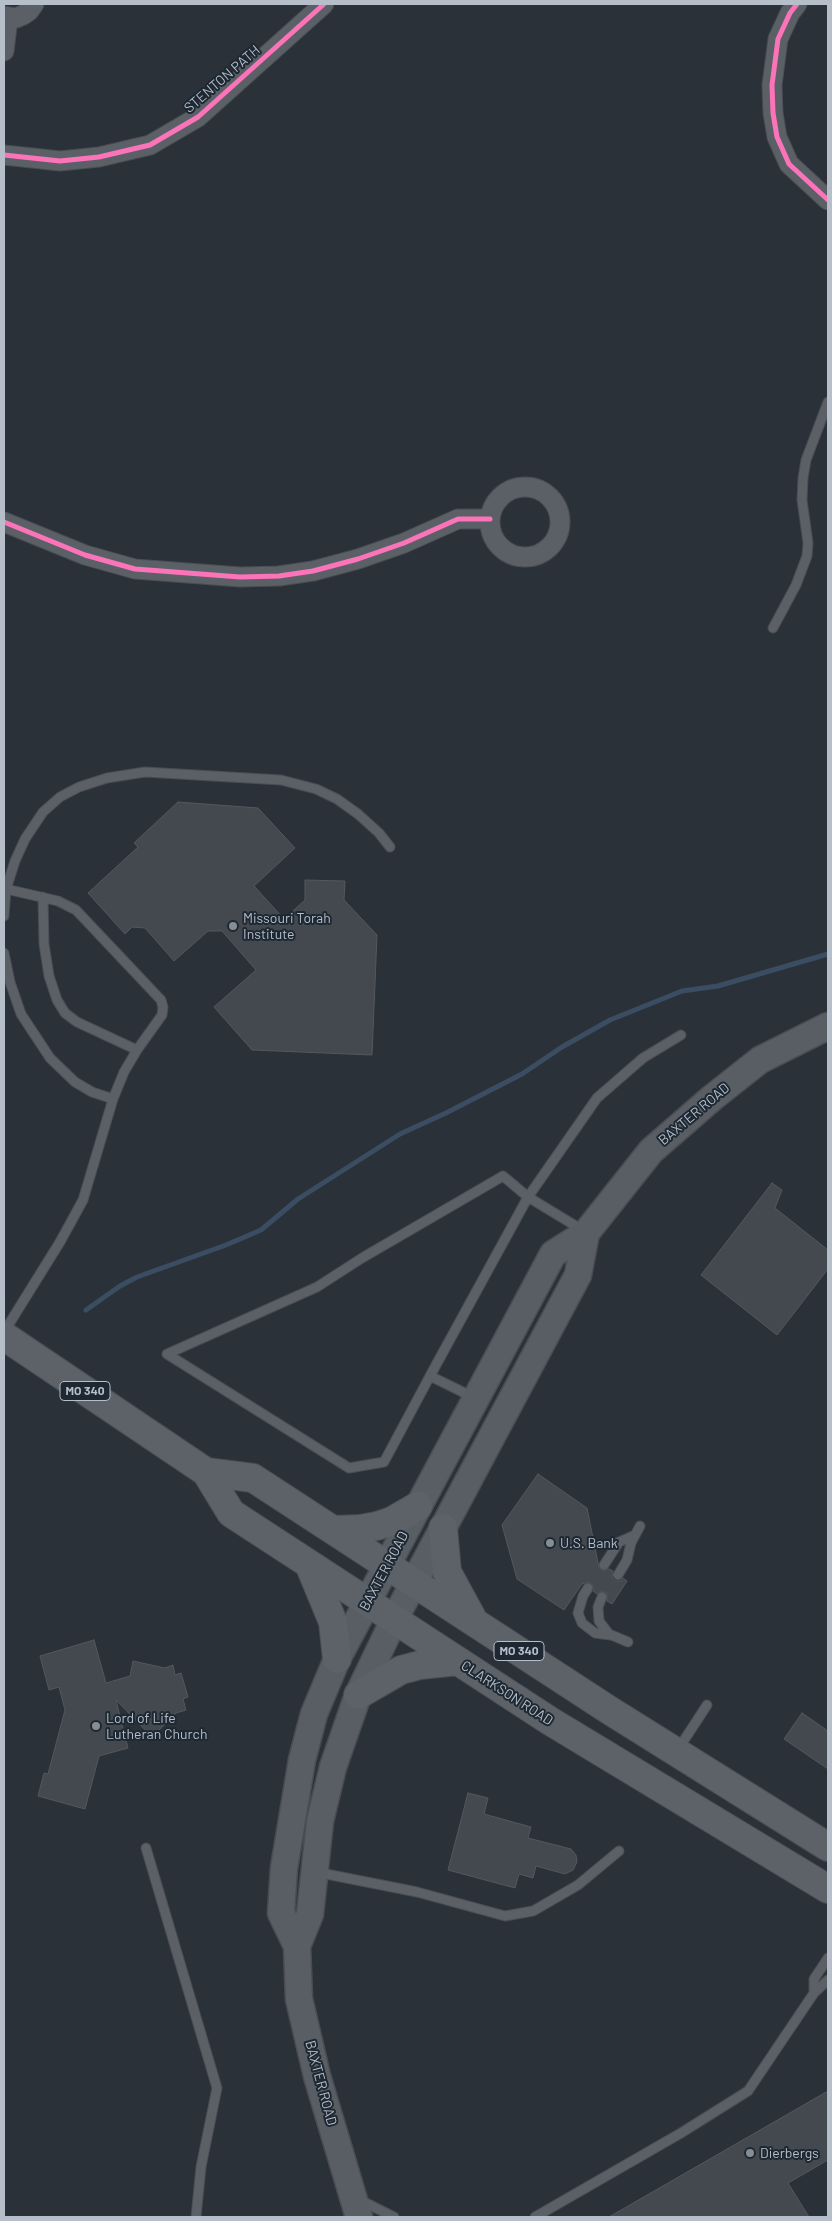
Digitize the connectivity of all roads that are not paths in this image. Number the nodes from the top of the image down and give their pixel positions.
1 (34, 4) edge
2 (324, 4) edge
3 (797, 4) edge
4 (6, 17) edge
5 (4, 50) edge
6 (4, 155) edge
7 (828, 200) edge
8 (828, 402) edge
9 (490, 519) dead end
10 (4, 522) edge
11 (773, 628) dead end
12 (390, 847) dead end
13 (6, 889) junction
14 (43, 898) junction
15 (4, 916) edge
16 (4, 953) edge
17 (828, 1026) edge
18 (681, 1035) dead end
19 (136, 1050) junction
20 (114, 1100) junction
21 (528, 1197) junction
22 (586, 1232) junction
23 (4, 1334) edge
24 (430, 1376) junction
25 (476, 1398) junction
26 (206, 1472) junction
27 (418, 1506) junction
28 (640, 1526) dead end
29 (443, 1528) junction
30 (334, 1530) junction
31 (635, 1535) junction
32 (309, 1564) junction
33 (388, 1565) junction
34 (604, 1565) dead end
35 (618, 1575) dead end
36 (414, 1582) junction
37 (588, 1588) dead end
38 (602, 1597) dead end
39 (368, 1602) junction
40 (394, 1620) junction
41 (474, 1621) junction
42 (610, 1635) junction
43 (628, 1642) dead end
44 (337, 1659) junction
45 (458, 1661) junction
46 (358, 1695) junction
47 (707, 1705) dead end
48 (676, 1753) junction
49 (828, 1847) edge
50 (146, 1848) dead end
51 (619, 1852) dead end
52 (313, 1872) junction
53 (828, 1889) edge
54 (297, 1946) junction
55 (828, 1958) edge
56 (828, 1980) edge
57 (814, 1993) junction
58 (353, 2208) edge
59 (196, 2217) edge
60 (394, 2217) edge
61 (535, 2217) edge

1 - 4 street
2 - 6 street, STENTON PATH
3 - 7 street
4 - 5 street
8 - 11 lane
9 - 10 street
12 - 13 lane
13 - 14 lane
13 - 15 lane
14 - 19 lane
14 - 19 lane
16 - 20 lane
17 - 22 main road, BAXTER ROAD
18 - 21 lane
19 - 20 lane
20 - 23 lane
21 - 22 lane
21 - 24 lane
21 - 24 lane
22 - 25 main road, BAXTER ROAD
22 - 29 main road, BAXTER ROAD
23 - 26 main road, CLARKSON ROAD / MO 340
24 - 25 lane
25 - 27 main road, BAXTER ROAD
26 - 30 main road, CLARKSON ROAD / MO 340
26 - 32 main road, CLARKSON ROAD / MO 340
27 - 30 main road
27 - 33 main road, BAXTER ROAD
28 - 31 lane
29 - 36 main road, BAXTER ROAD
29 - 41 main road
30 - 33 main road, CLARKSON ROAD / MO 340
31 - 34 lane
31 - 35 lane
32 - 39 main road, CLARKSON ROAD / MO 340
32 - 44 main road
33 - 36 main road, CLARKSON ROAD / MO 340
33 - 39 main road, BAXTER ROAD
36 - 40 main road, BAXTER ROAD
36 - 41 main road, CLARKSON ROAD / MO 340
37 - 42 lane
38 - 42 lane
39 - 40 main road, CLARKSON ROAD / MO 340
39 - 44 main road, BAXTER ROAD
40 - 45 main road, CLARKSON ROAD / MO 340
40 - 46 main road, BAXTER ROAD
41 - 48 main road, CLARKSON ROAD / MO 340
42 - 43 lane
44 - 54 main road, BAXTER ROAD
45 - 46 main road
45 - 53 main road, CLARKSON ROAD / MO 340
46 - 52 main road, BAXTER ROAD
47 - 48 lane
48 - 49 main road, CLARKSON ROAD / MO 340
50 - 59 lane
51 - 52 lane
52 - 54 main road, BAXTER ROAD
54 - 58 main road, BAXTER ROAD
55 - 57 lane
56 - 57 lane
57 - 61 lane
58 - 60 lane

